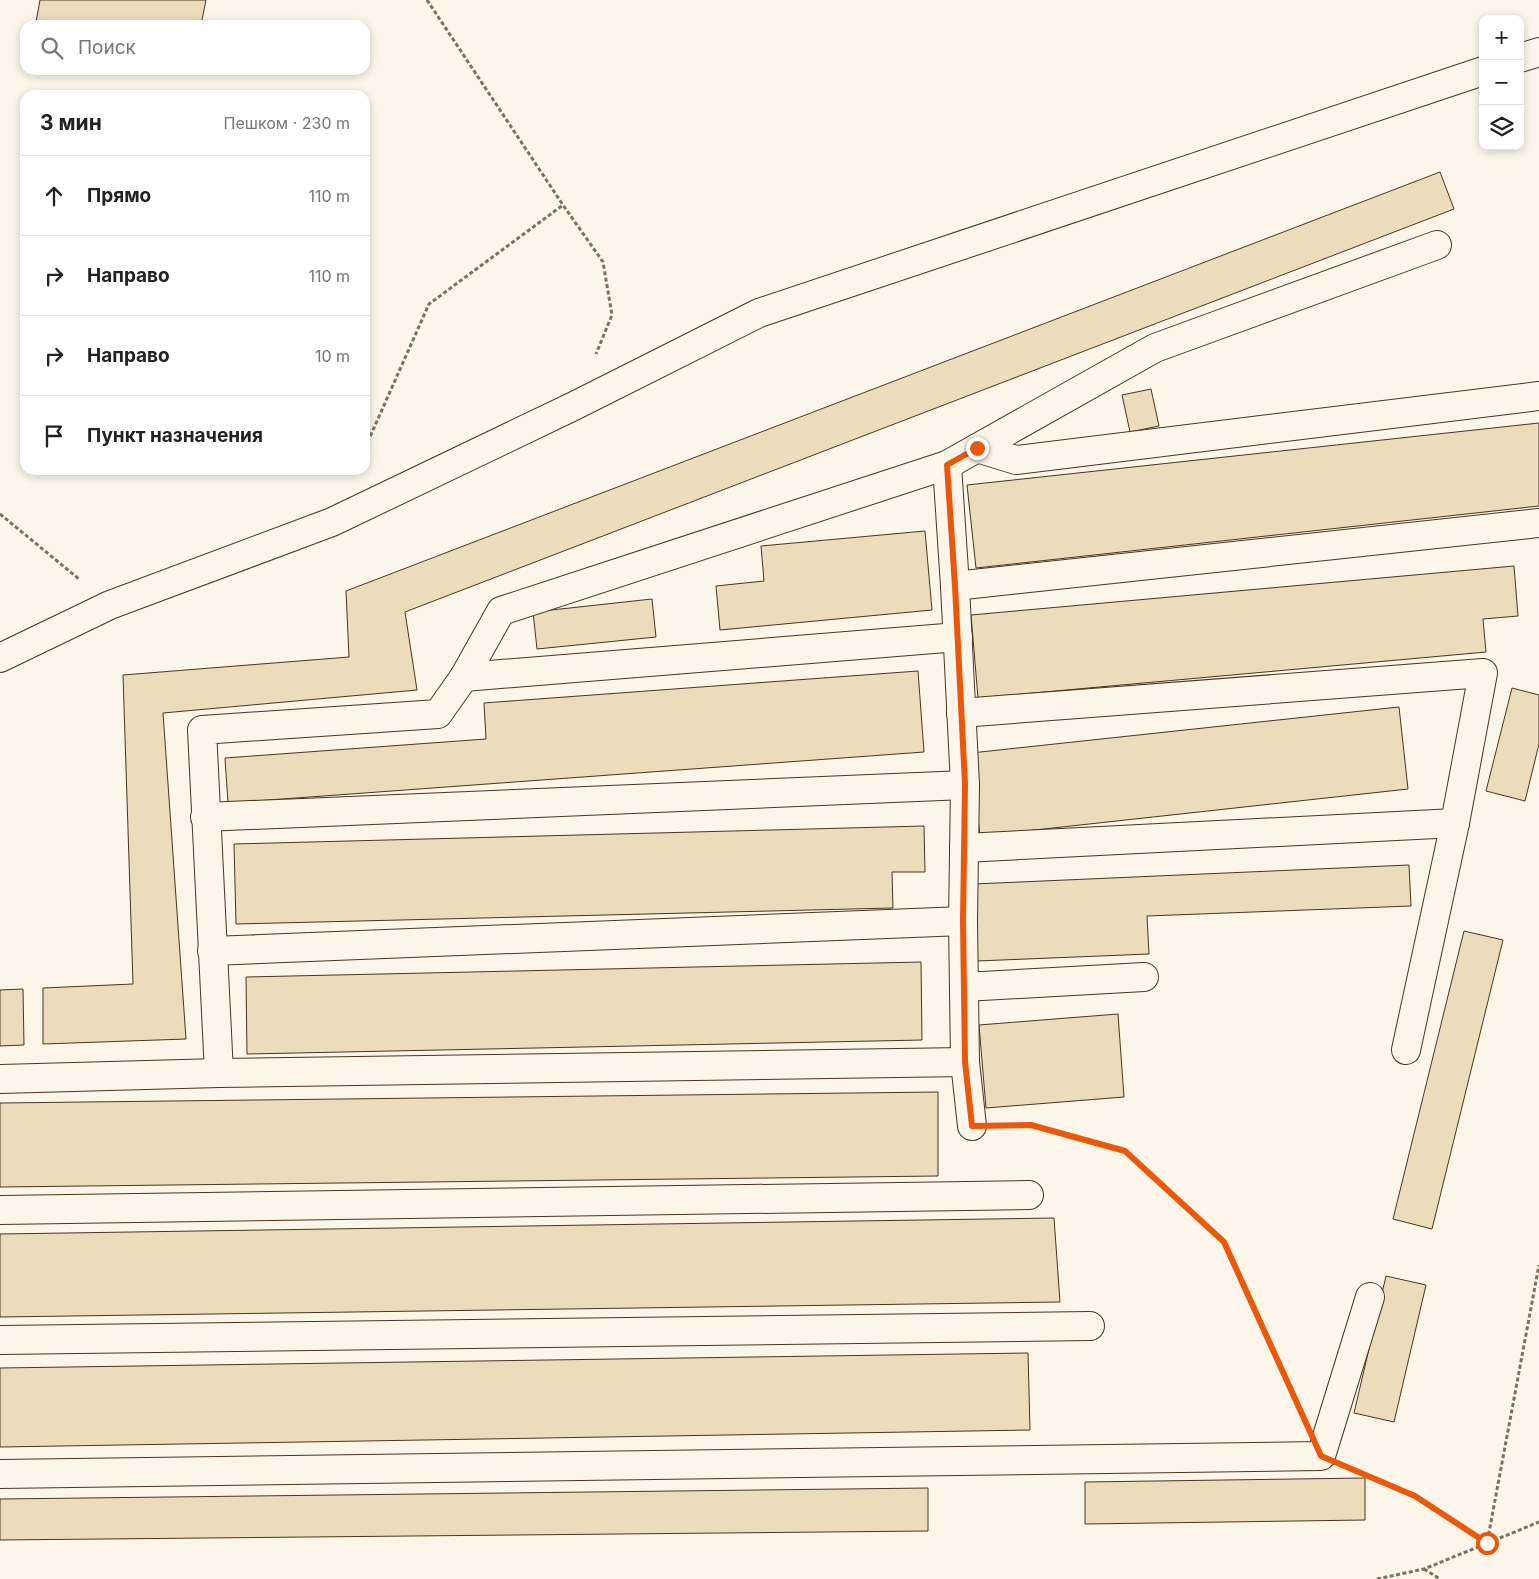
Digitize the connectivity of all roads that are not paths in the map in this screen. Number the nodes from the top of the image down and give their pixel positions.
1 (1539, 52) edge
2 (1524, 57) edge
3 (1479, 72) edge
4 (1437, 245) dead end
5 (1539, 396) edge
6 (977, 448) junction
7 (947, 465) junction
8 (1539, 523) edge
9 (955, 586) junction
10 (958, 637) junction
11 (0, 658) edge
12 (464, 676) junction
13 (961, 713) junction
14 (965, 784) junction
15 (205, 817) junction
16 (1455, 823) junction
17 (964, 848) junction
18 (963, 921) junction
19 (212, 951) junction
20 (1144, 977) dead end
21 (964, 987) junction
22 (1406, 1050) dead end
23 (965, 1062) junction
24 (219, 1073) junction
25 (0, 1079) edge
26 (972, 1126) road end
27 (1029, 1195) dead end
28 (0, 1210) edge
29 (1370, 1297) dead end
30 (1090, 1326) dead end
31 (0, 1340) edge
32 (0, 1474) edge

1 - 2 lane
3 - 11 lane
4 - 6 lane
5 - 6 lane
6 - 7 lane
7 - 9 lane
7 - 12 lane
8 - 9 lane
9 - 10 lane
10 - 12 lane
10 - 13 lane
12 - 15 lane
13 - 14 lane
13 - 16 lane
14 - 15 lane
14 - 17 lane
15 - 19 lane
16 - 17 lane
16 - 22 lane
17 - 18 lane
18 - 19 lane
18 - 21 lane
19 - 24 lane
20 - 21 lane
21 - 23 lane
23 - 24 lane
23 - 26 lane
24 - 25 lane
27 - 28 lane
29 - 32 lane
30 - 31 lane

